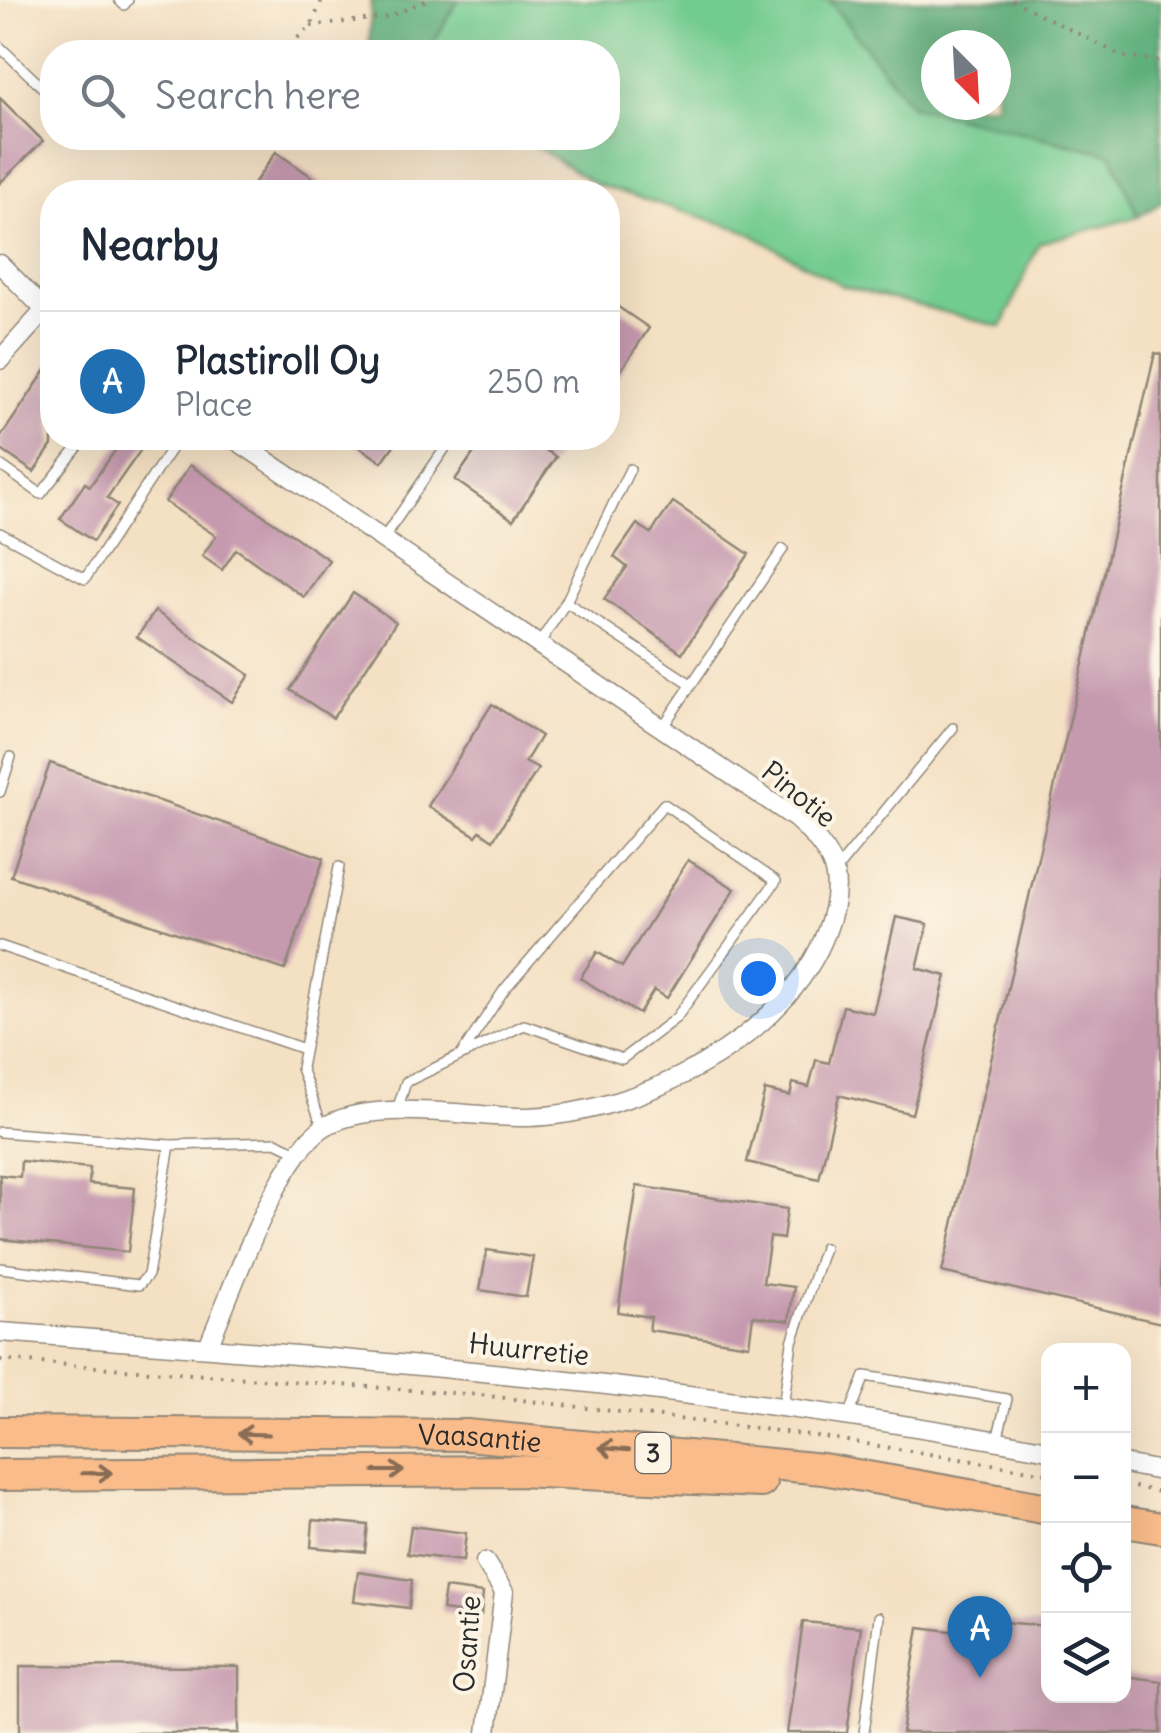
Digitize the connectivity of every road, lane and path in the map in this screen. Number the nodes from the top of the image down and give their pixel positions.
1 (119, 0) edge
2 (128, 0) edge
3 (322, 0) edge
4 (428, 0) edge
5 (1012, 0) edge
6 (311, 26) junction
7 (295, 40) edge
8 (0, 47) edge
9 (1161, 62) edge
10 (40, 85) edge
11 (0, 264) edge
12 (40, 303) edge
13 (40, 321) edge
14 (0, 360) edge
15 (76, 450) edge
16 (170, 450) edge
17 (251, 450) edge
18 (444, 450) edge
19 (0, 464) edge
20 (630, 470) dead end
21 (0, 533) edge
22 (382, 539) junction
23 (783, 549) dead end
24 (566, 602) junction
25 (538, 644) junction
26 (691, 684) junction
27 (662, 728) junction
28 (953, 728) dead end
29 (10, 757) dead end
30 (0, 792) edge
31 (339, 868) dead end
32 (836, 870) junction
33 (0, 946) edge
34 (304, 1049) junction
35 (461, 1056) junction
36 (396, 1113) junction
37 (323, 1128) junction
38 (0, 1132) edge
39 (170, 1145) junction
40 (299, 1153) junction
41 (824, 1248) dead end
42 (0, 1268) edge
43 (0, 1332) edge
44 (208, 1346) junction
45 (0, 1360) edge
46 (782, 1410) junction
47 (848, 1418) junction
48 (0, 1432) edge
49 (997, 1440) junction
50 (1041, 1449) edge
51 (1131, 1465) edge
52 (1161, 1471) edge
53 (1041, 1473) edge
54 (0, 1475) edge
55 (1131, 1487) edge
56 (1161, 1492) edge
57 (954, 1494) junction
58 (1041, 1509) edge
59 (1130, 1523) edge
60 (1161, 1528) edge
61 (485, 1562) dead end
62 (879, 1616) dead end
63 (488, 1733) edge
64 (864, 1733) edge

1 - 2 lane
3 - 6 path
4 - 6 path
5 - 9 path
6 - 7 path
8 - 10 lane
11 - 12 street
13 - 14 street
15 - 19 lane
16 - 21 lane
17 - 22 street, Pinotie
18 - 22 lane
20 - 24 lane
22 - 25 street, Pinotie
23 - 26 lane
24 - 25 lane
24 - 26 lane
25 - 27 street, Pinotie
26 - 27 lane
27 - 32 street, Pinotie
28 - 32 lane
29 - 30 lane
31 - 34 lane
32 - 36 street, Pinotie
33 - 34 lane
34 - 37 lane
35 - 35 lane
35 - 36 lane
36 - 37 street, Pinotie
37 - 40 street
38 - 39 lane
39 - 40 lane
39 - 42 lane
40 - 44 street
41 - 46 lane
43 - 44 street, Huurretie
44 - 46 street, Huurretie
45 - 53 path
46 - 47 street, Huurretie
47 - 49 street, Huurretie
47 - 49 lane
57 -> 48 highway, Vaasantie / 3
49 - 50 street, Huurretie
51 - 52 street
54 -> 57 highway, Vaasantie / 3
55 - 56 path
57 - 58 highway, Vaasantie / 3
59 - 60 highway
61 - 63 street, Osantie
62 - 64 lane

